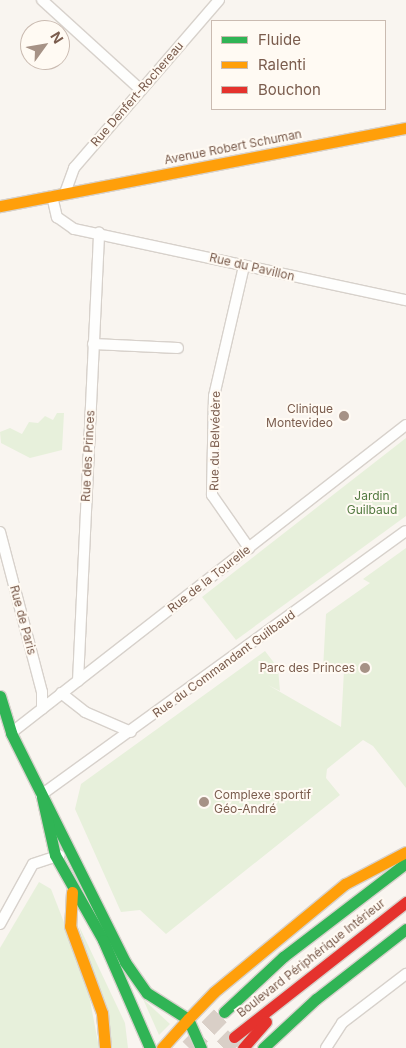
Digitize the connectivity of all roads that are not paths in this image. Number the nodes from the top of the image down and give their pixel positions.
1 (42, 0) edge
2 (219, 0) edge
3 (140, 90) junction
4 (406, 128) edge
5 (66, 193) junction
6 (52, 196) junction
7 (0, 206) edge
8 (99, 232) junction
9 (244, 266) junction
10 (406, 300) edge
11 (93, 344) junction
12 (178, 348) dead end
13 (406, 425) edge
14 (406, 531) edge
15 (0, 532) edge
16 (249, 548) junction
17 (78, 681) junction
18 (61, 694) junction
19 (0, 696) edge
20 (42, 709) junction
21 (0, 719) edge
22 (131, 732) junction
23 (12, 733) junction
24 (42, 795) junction
25 (406, 852) edge
26 (55, 855) junction
27 (406, 863) edge
28 (77, 867) junction
29 (72, 892) junction
30 (406, 902) edge
31 (3, 910) edge
32 (0, 924) edge
33 (406, 929) edge
34 (406, 974) edge
35 (303, 981) junction
36 (224, 1012) tunnel mouth
37 (188, 1018) junction
38 (234, 1037) tunnel mouth
39 (105, 1048) edge
40 (150, 1048) edge
41 (162, 1048) edge
42 (201, 1048) edge
43 (242, 1048) tunnel mouth
44 (263, 1048) edge
45 (326, 1048) edge

1 - 3 street
2 - 3 street, Rue Denfert-Rochereau
3 - 5 street, Rue Denfert-Rochereau
4 - 5 main road, Avenue Robert Schuman
5 - 6 main road, Avenue Robert Schuman
6 - 7 main road, Avenue Robert Schuman
6 - 8 street, Rue du Pavillon
8 - 9 street, Rue du Pavillon
8 - 11 street, Rue des Princes
9 - 10 street, Rue du Pavillon
9 - 16 street, Rue du Belvédère
11 - 12 street
11 - 17 street, Rue des Princes
13 - 16 street, Rue de la Tourelle
14 - 22 street, Rue du Commandant Guilbaud
15 - 20 street, Rue de Paris
16 - 17 street, Rue de la Tourelle
17 - 18 street, Rue de la Tourelle
18 - 20 street, Rue de la Tourelle
18 - 22 street
19 - 23 main road
20 - 23 street, Rue de la Tourelle
21 - 23 main road
22 - 24 street, Rue du Commandant Guilbaud
23 - 24 main road
24 - 26 main road
24 - 28 main road
25 - 37 main road
26 - 28 street
26 - 29 main road
26 - 31 street
27 - 36 main road
28 - 37 main road
29 - 39 main road
29 - 40 main road
30 - 35 main road, Boulevard Périphérique Intérieur
31 - 32 street
33 - 44 main road
34 - 45 street
35 - 38 main road, Boulevard Périphérique Intérieur
35 - 43 main road
37 - 41 main road
37 - 42 main road

